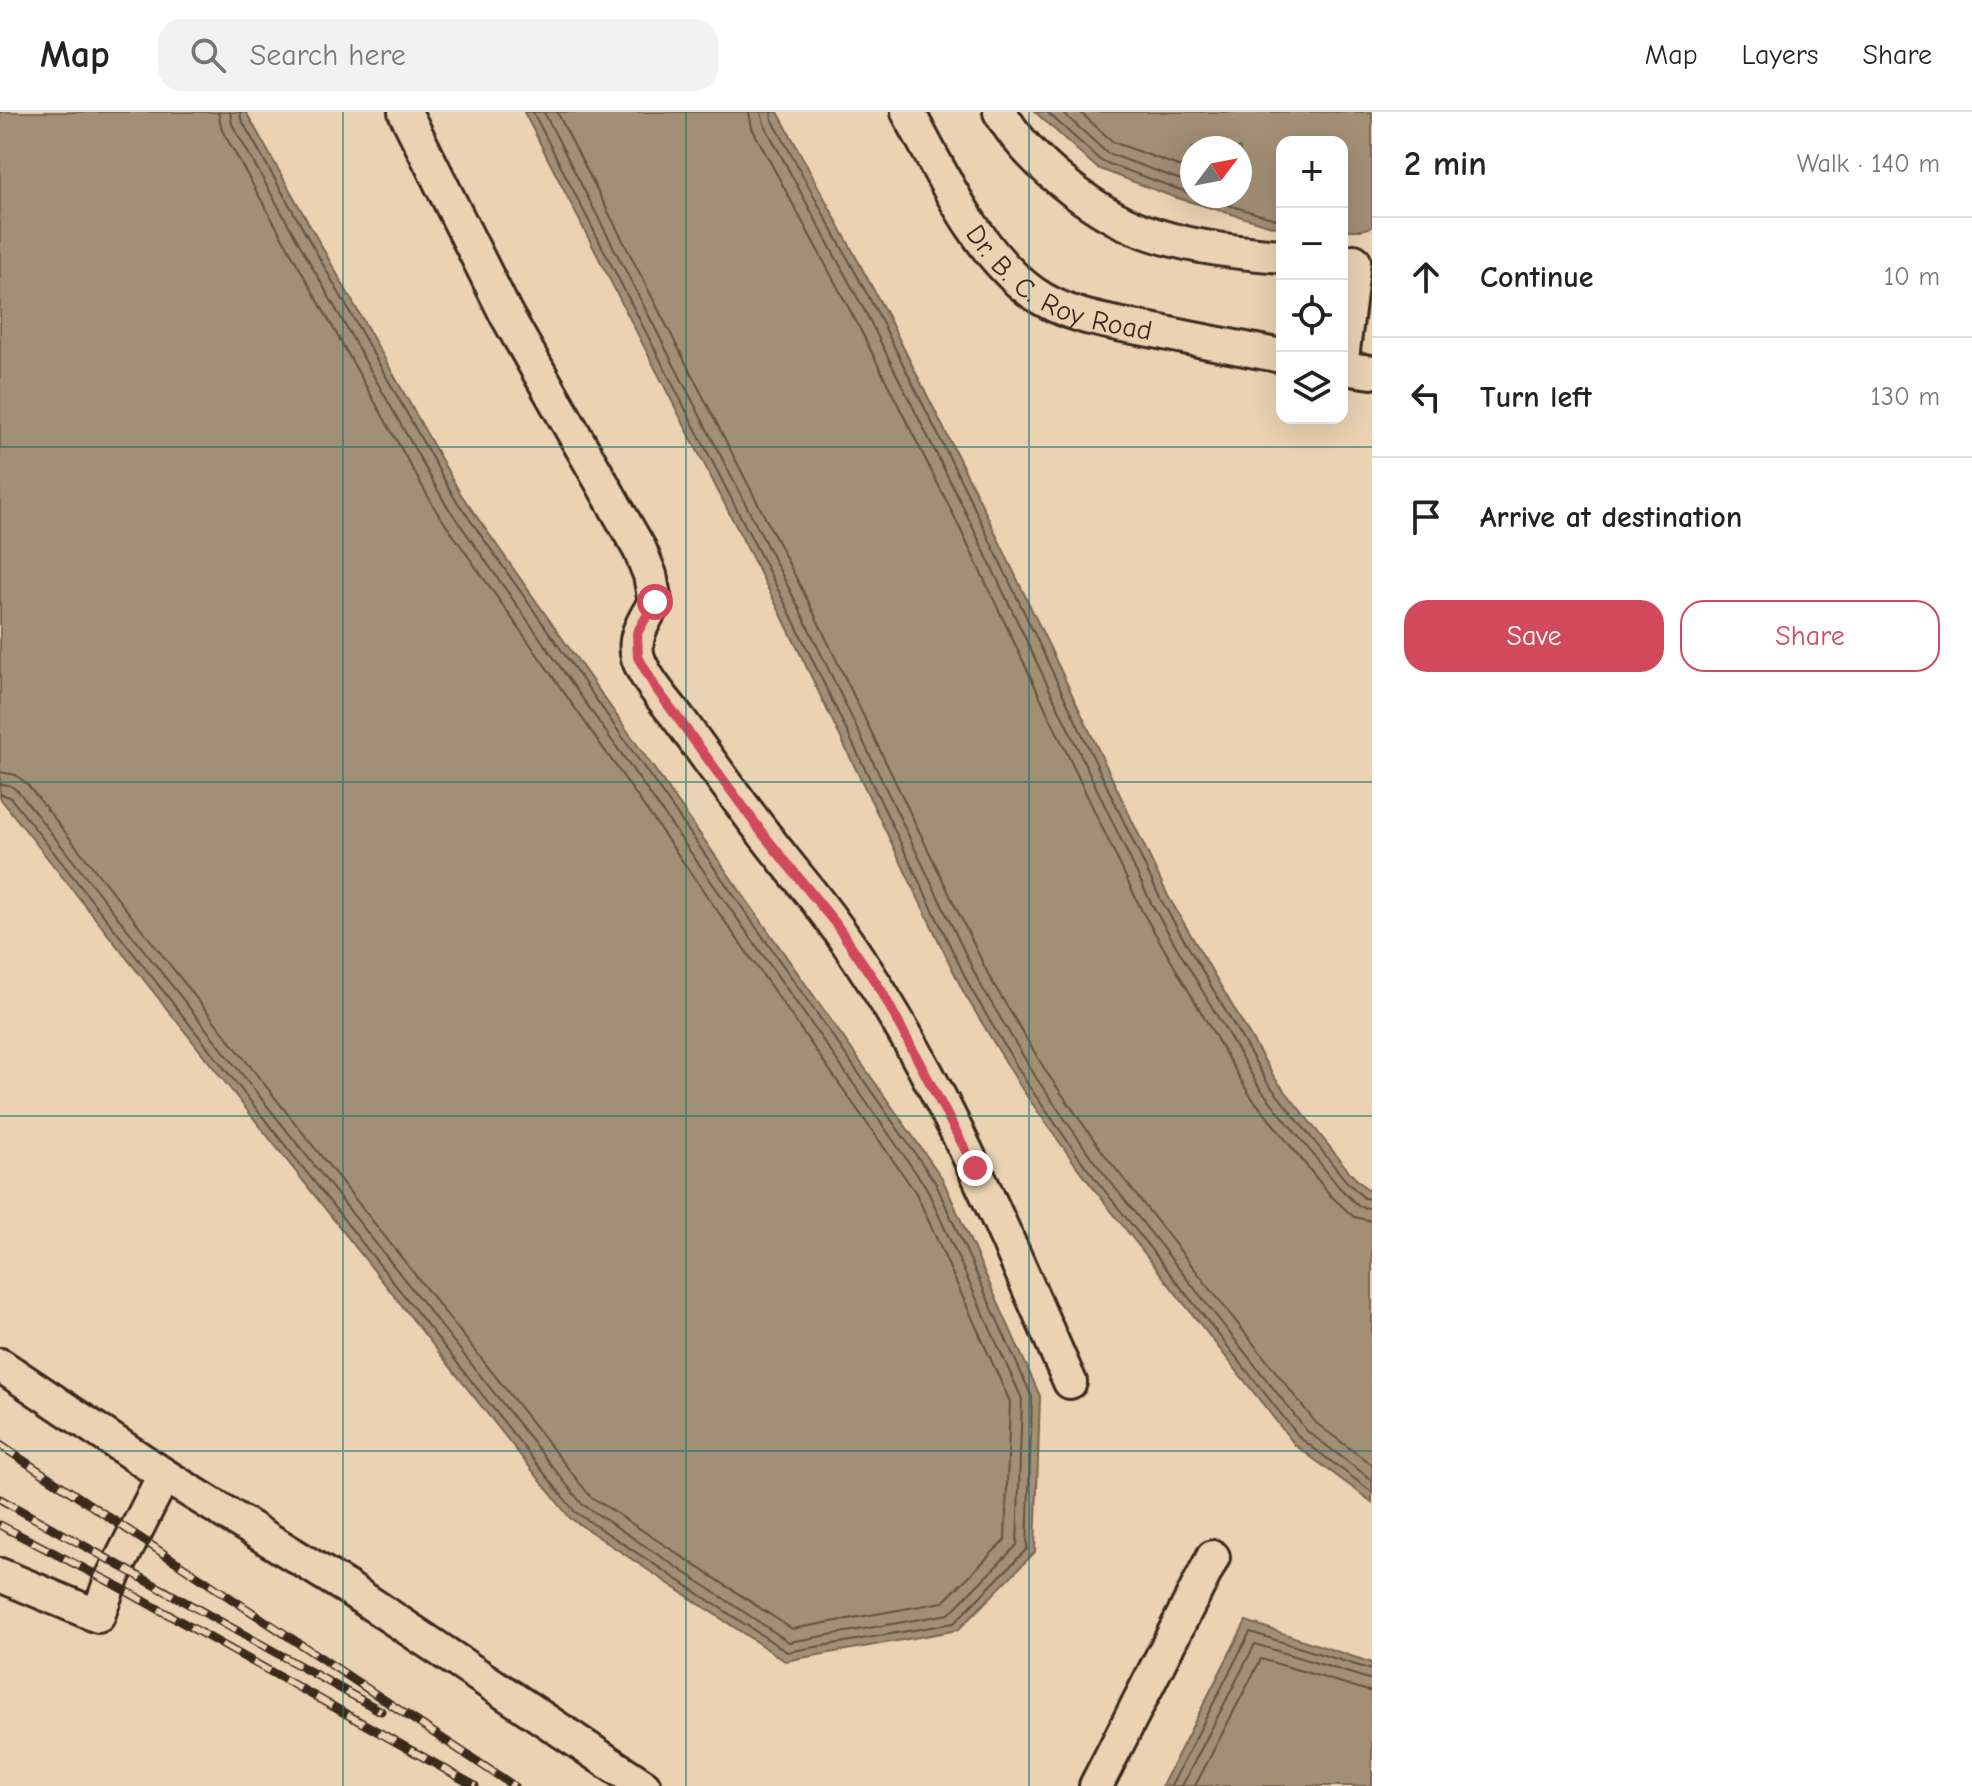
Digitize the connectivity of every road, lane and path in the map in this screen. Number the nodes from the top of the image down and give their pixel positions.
1 (405, 112) edge
2 (908, 112) edge
3 (1000, 112) edge
4 (1276, 255) edge
5 (1356, 259) edge
6 (1343, 352) edge
7 (1276, 355) edge
8 (1348, 369) edge
9 (1372, 372) edge
10 (0, 1365) edge
11 (1070, 1382) dead end
12 (164, 1475) junction
13 (1213, 1557) dead end
14 (0, 1575) edge
15 (644, 1786) edge
16 (1096, 1786) edge

1 - 11 street
2 - 7 street, Dr. B. C. Roy Road
3 - 4 street
5 - 6 street
8 - 9 street
10 - 12 street
12 - 14 street
12 - 15 street
13 - 16 street

